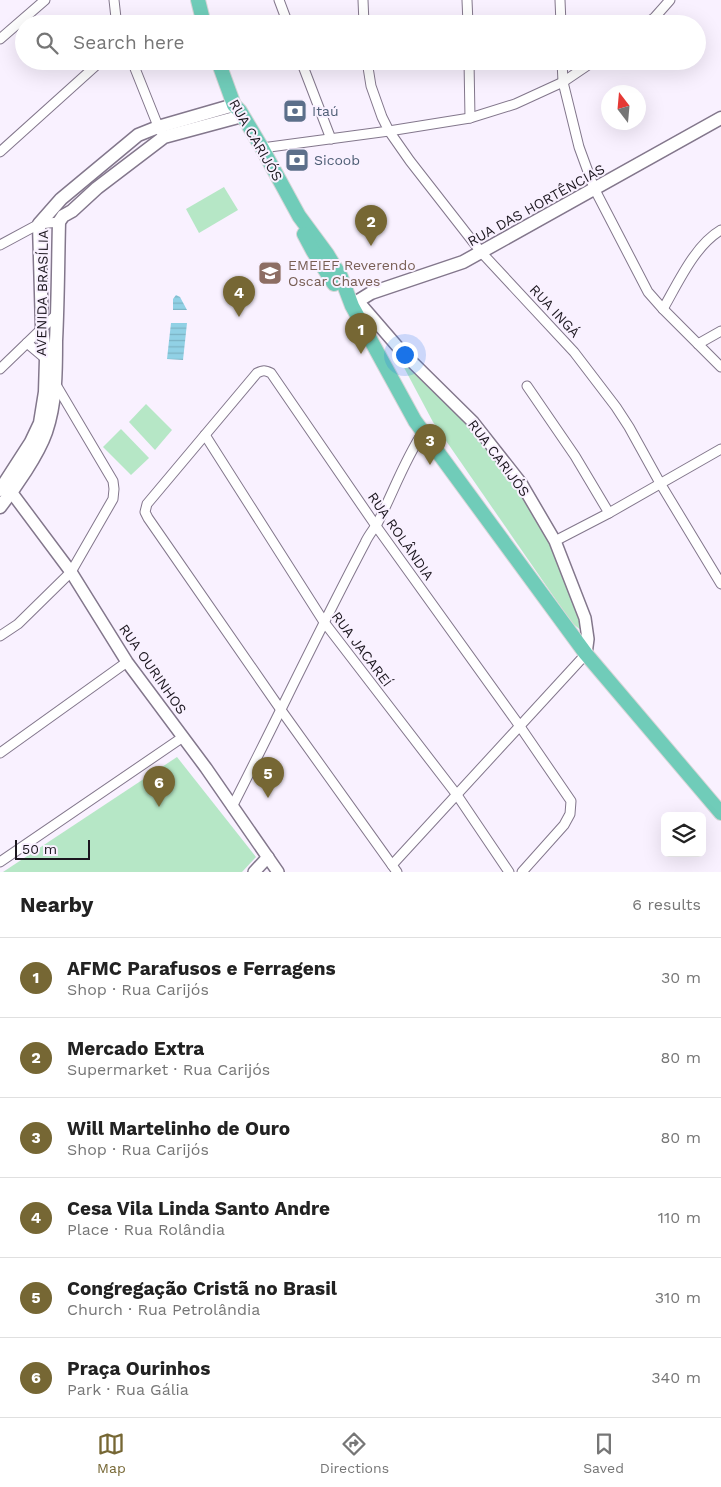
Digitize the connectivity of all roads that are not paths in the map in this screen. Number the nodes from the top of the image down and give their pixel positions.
1 (44, 0) edge
2 (114, 0) edge
3 (198, 0) edge
4 (279, 0) edge
5 (363, 0) edge
6 (467, 0) edge
7 (560, 0) edge
8 (670, 0) edge
9 (27, 15) edge
10 (116, 15) edge
11 (202, 15) edge
12 (285, 15) edge
13 (364, 15) edge
14 (468, 15) edge
15 (561, 15) edge
16 (656, 15) edge
17 (15, 26) edge
18 (0, 39) edge
19 (91, 70) edge
20 (136, 70) edge
21 (222, 70) edge
22 (304, 70) edge
23 (369, 70) edge
24 (469, 70) edge
25 (562, 70) edge
26 (581, 70) edge
27 (563, 82) junction
28 (238, 111) junction
29 (470, 118) junction
30 (721, 118) edge
31 (389, 131) junction
32 (161, 132) junction
33 (330, 139) junction
34 (262, 148) junction
35 (0, 152) edge
36 (594, 188) junction
37 (59, 222) junction
38 (39, 224) junction
39 (721, 230) edge
40 (0, 246) edge
41 (481, 252) junction
42 (355, 303) junction
43 (663, 309) junction
44 (57, 314) junction
45 (42, 328) junction
46 (721, 332) edge
47 (27, 343) junction
48 (698, 344) junction
49 (46, 359) junction
50 (721, 367) edge
51 (0, 368) edge
52 (55, 383) junction
53 (527, 386) dead end
54 (423, 432) junction
55 (205, 435) junction
56 (721, 449) edge
57 (660, 483) junction
58 (6, 489) edge
59 (0, 507) edge
60 (609, 513) junction
61 (376, 526) junction
62 (555, 541) junction
63 (71, 572) junction
64 (721, 584) edge
65 (324, 622) junction
66 (0, 636) edge
67 (586, 654) junction
68 (127, 662) junction
69 (281, 710) junction
70 (519, 725) junction
71 (183, 737) junction
72 (0, 753) edge
73 (457, 795) junction
74 (232, 807) junction
75 (721, 813) edge
76 (268, 857) junction
77 (0, 862) edge
78 (395, 869) edge
79 (254, 872) edge
80 (278, 872) edge
81 (509, 872) edge
82 (522, 872) edge

1 - 9 street
2 - 10 street
3 - 11 main road
4 - 12 street
5 - 13 street
6 - 14 street
7 - 15 street
8 - 16 street
17 - 18 street
19 - 35 street
20 - 32 street
21 - 28 main road, RUA CARIJÓS
22 - 33 street
23 - 31 street, RUA INGÁ
24 - 29 street
25 - 27 street
26 - 27 street
27 - 29 street
27 - 36 street
28 - 32 main road, AVENIDA BRASÍLIA
28 - 34 main road, RUA CARIJÓS
29 - 31 street
30 - 36 main road, RUA DAS HORTÊNCIAS
31 - 33 street
31 - 41 street, RUA INGÁ
32 - 37 main road, AVENIDA BRASÍLIA
32 - 38 main road, AVENIDA BRASÍLIA
33 - 34 street
34 - 42 main road, RUA CARIJÓS
36 - 41 main road, RUA DAS HORTÊNCIAS
36 - 43 street
37 - 38 street
37 - 44 main road, AVENIDA BRASÍLIA
38 - 40 street
38 - 45 main road, AVENIDA BRASÍLIA
39 - 43 street
41 - 42 main road, RUA DAS HORTÊNCIAS
41 - 57 street, RUA INGÁ
42 - 54 main road, RUA CARIJÓS
42 - 62 street, RUA CARIJÓS
43 - 48 street
44 - 45 street
44 - 52 main road, AVENIDA BRASÍLIA
45 - 47 street
45 - 49 main road, AVENIDA BRASÍLIA
46 - 48 street
47 - 49 street
47 - 51 street
48 - 50 street
49 - 58 main road, AVENIDA BRASÍLIA
52 - 58 main road, AVENIDA BRASÍLIA
52 - 63 street
53 - 60 street
54 - 61 street
54 - 67 main road, RUA CARIJÓS
55 - 61 street, RUA ROLÂNDIA
55 - 65 street, RUA JACAREÍ
55 - 69 street, RUA ROLÂNDIA
56 - 57 street
57 - 60 street
57 - 64 street, RUA INGÁ
58 - 59 main road, AVENIDA BRASÍLIA
58 - 63 street, RUA OURINHOS
60 - 62 street
61 - 65 street
61 - 70 street, RUA ROLÂNDIA
62 - 67 street, RUA CARIJÓS
63 - 66 street
63 - 68 street, RUA OURINHOS
65 - 69 street
65 - 73 street, RUA JACAREÍ
67 - 70 street
67 - 75 main road, RUA CARIJÓS
68 - 71 street, RUA OURINHOS
68 - 72 street
69 - 74 street
69 - 78 street
70 - 73 street
70 - 82 street, RUA ROLÂNDIA
71 - 74 street, RUA OURINHOS
71 - 77 street
73 - 78 street
73 - 81 street, RUA JACAREÍ
74 - 76 street, RUA OURINHOS
76 - 79 street
76 - 80 street, RUA OURINHOS

